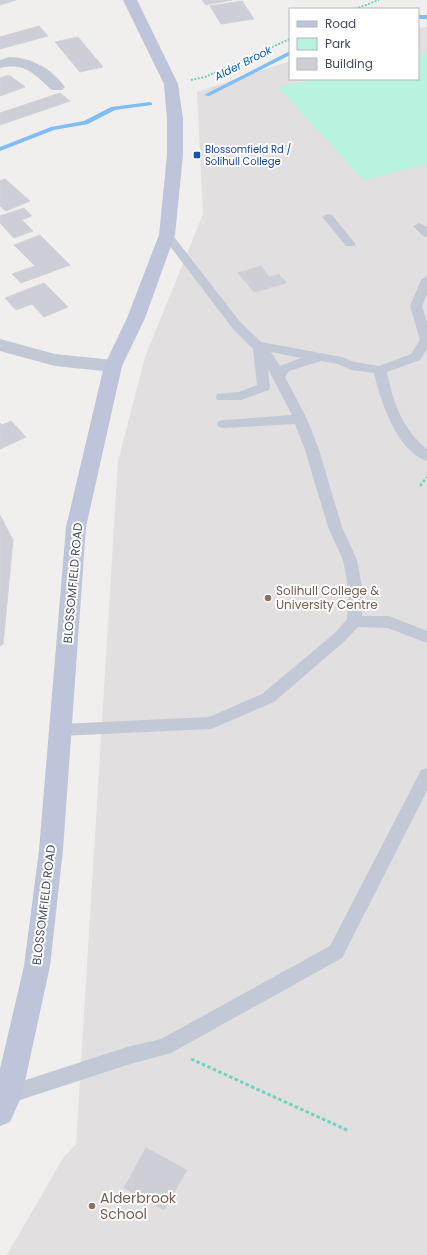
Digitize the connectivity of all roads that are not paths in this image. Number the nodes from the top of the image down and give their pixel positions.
1 (130, 0) edge
2 (0, 64) edge
3 (57, 87) dead end
4 (328, 217) dead end
5 (167, 235) junction
6 (350, 244) dead end
7 (427, 280) edge
8 (0, 345) edge
9 (259, 346) junction
10 (328, 359) junction
11 (113, 366) junction
12 (380, 370) junction
13 (279, 377) junction
14 (222, 397) dead end
15 (300, 419) junction
16 (224, 424) dead end
17 (427, 456) edge
18 (354, 621) junction
19 (427, 637) edge
20 (61, 730) junction
21 (427, 775) edge
22 (4, 1103) edge

1 - 5 main road, BLOSSOMFIELD ROAD
2 - 3 street
4 - 6 lane
5 - 9 lane
5 - 11 main road, BLOSSOMFIELD ROAD
7 - 12 lane
8 - 11 street
9 - 10 lane
9 - 13 lane
9 - 14 lane
10 - 12 lane
10 - 13 lane
11 - 20 main road, BLOSSOMFIELD ROAD
12 - 17 lane
13 - 15 lane
15 - 16 lane
15 - 18 lane
18 - 19 lane
18 - 20 lane
20 - 22 main road, BLOSSOMFIELD ROAD
21 - 22 lane

